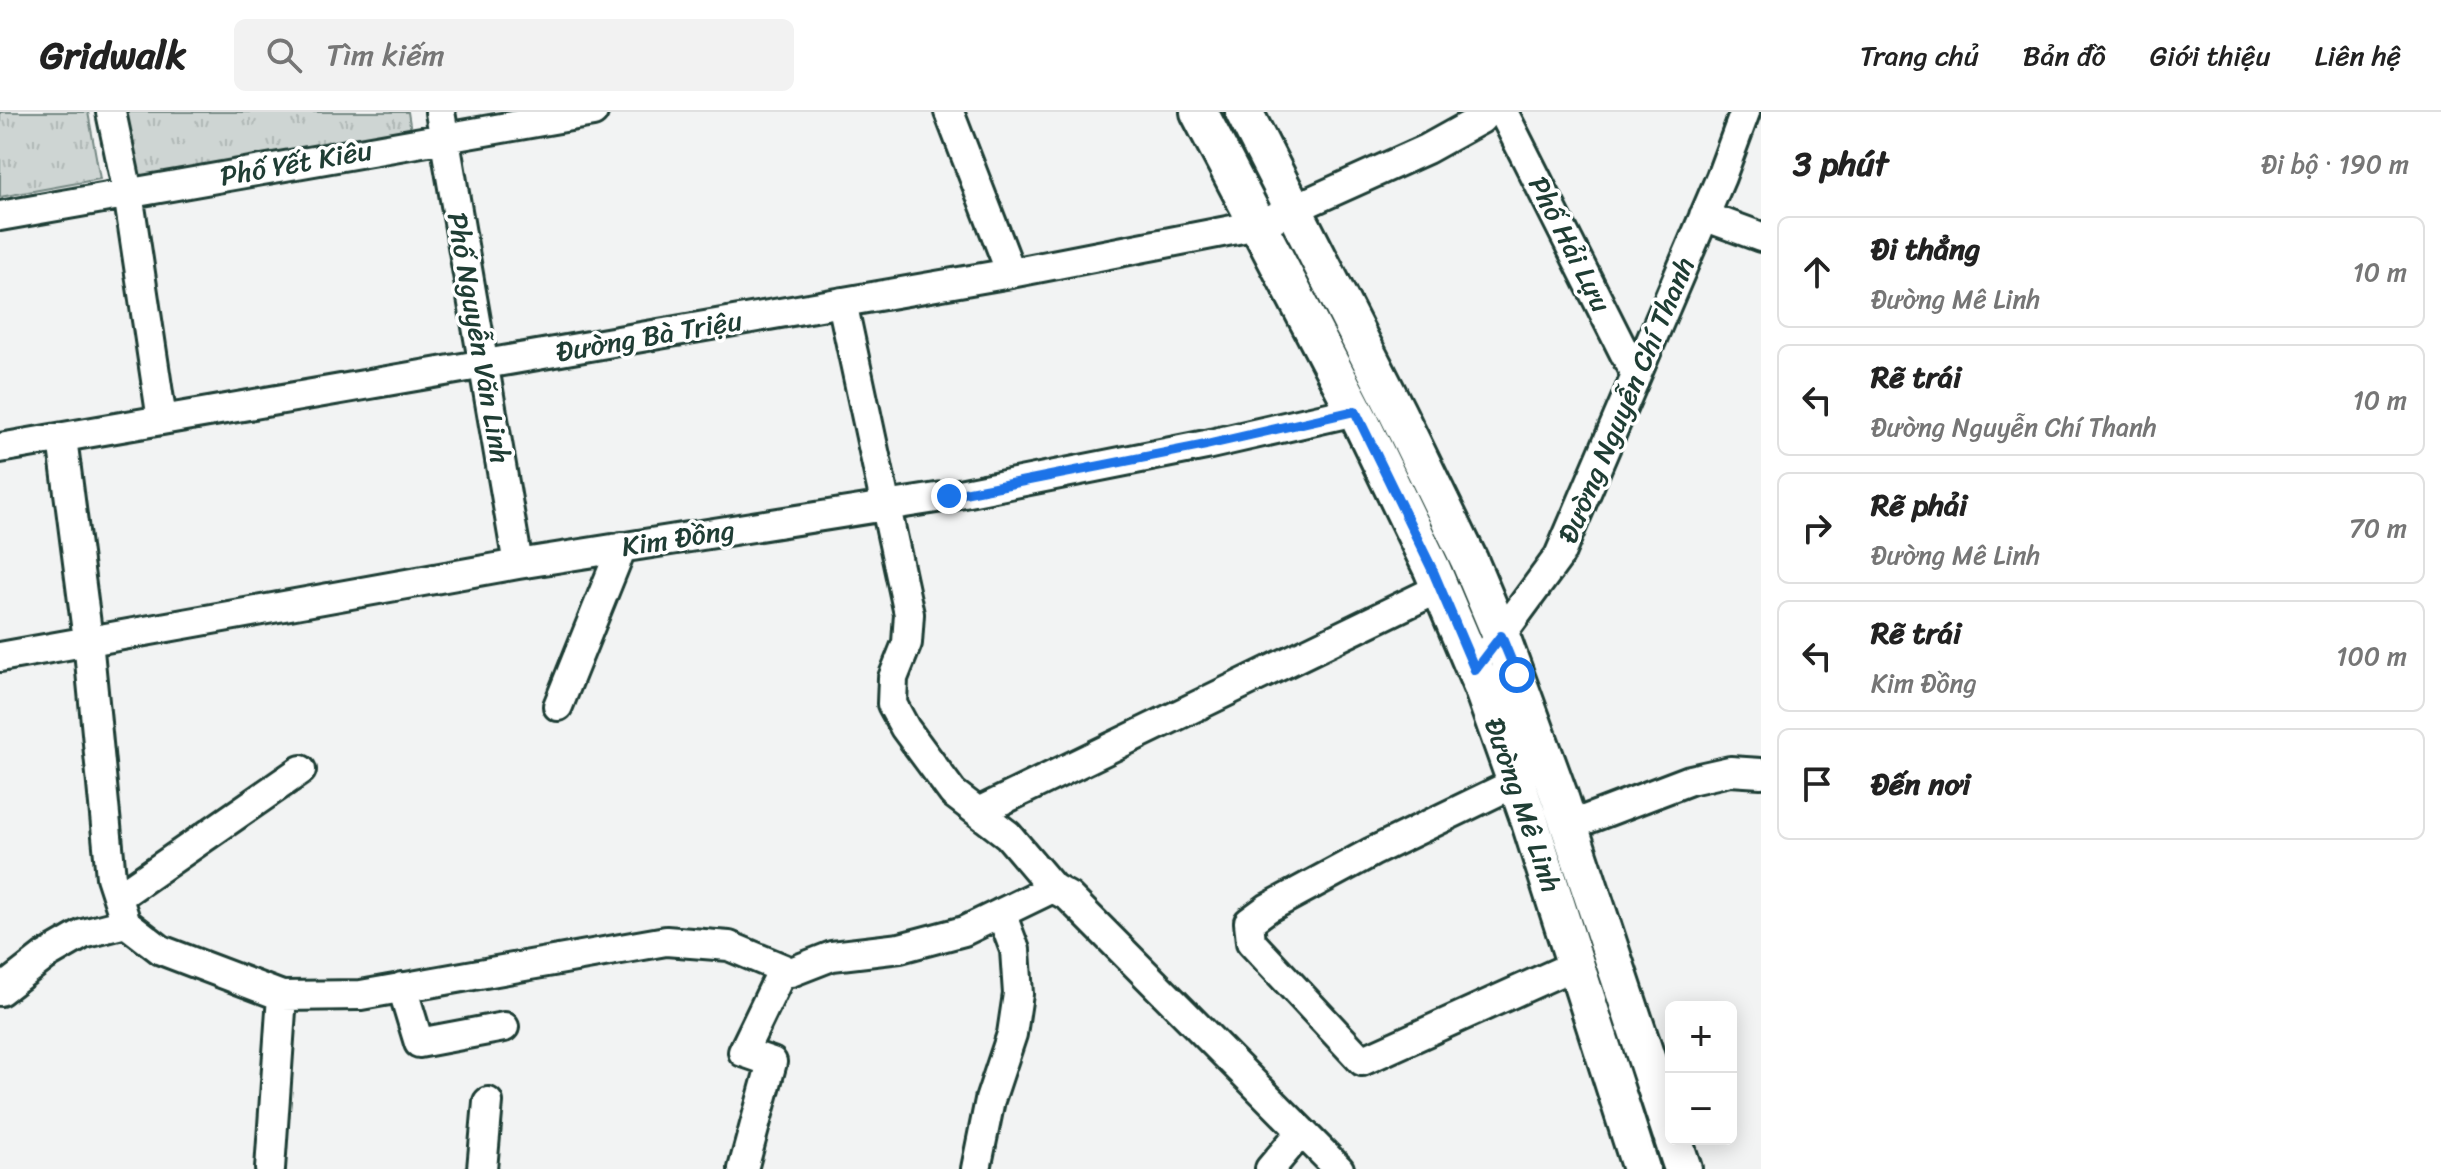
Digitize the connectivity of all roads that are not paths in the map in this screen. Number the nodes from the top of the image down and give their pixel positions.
1 (111, 112) edge
2 (593, 112) edge
3 (949, 112) edge
4 (1199, 112) edge
5 (1244, 112) edge
6 (1487, 112) edge
7 (1503, 112) edge
8 (1745, 112) edge
9 (442, 124) edge
10 (128, 193) junction
11 (1296, 210) junction
12 (0, 216) edge
13 (1704, 216) junction
14 (1258, 225) junction
15 (1761, 237) edge
16 (1011, 273) junction
17 (842, 302) junction
18 (484, 365) junction
19 (1636, 376) junction
20 (1355, 411) junction
21 (162, 420) junction
22 (62, 438) junction
23 (0, 448) edge
24 (884, 506) junction
25 (622, 547) junction
26 (518, 564) junction
27 (1440, 588) junction
28 (1501, 636) junction
29 (88, 640) junction
30 (0, 657) edge
31 (1475, 670) junction
32 (558, 706) dead end
33 (301, 770) dead end
34 (1761, 773) edge
35 (1517, 782) junction
36 (978, 812) junction
37 (1569, 826) junction
38 (1053, 888) junction
39 (122, 910) junction
40 (1001, 913) junction
41 (1577, 964) junction
42 (783, 969) junction
43 (402, 987) junction
44 (0, 991) edge
45 (282, 996) junction
46 (504, 1027) dead end
47 (488, 1102) dead end
48 (1665, 1115) edge
49 (1301, 1132) junction
50 (1675, 1145) edge
51 (270, 1169) edge
52 (482, 1169) edge
53 (743, 1169) edge
54 (976, 1169) edge
55 (1270, 1169) edge
56 (1339, 1169) edge
57 (1641, 1169) edge
58 (1683, 1169) edge

1 - 10 street
2 - 9 street, Phố Yết Kiêu
3 - 16 street
4 - 14 main road, Đường Mê Linh
5 - 11 main road, Đường Mê Linh
6 - 11 street, Đường Bà Triệu
7 - 19 street, Phố Hải Lựu
8 - 13 street, Đường Nguyễn Chí Thanh
9 - 10 street, Phố Yết Kiêu
9 - 18 street, Phố Nguyễn Văn Linh
10 - 12 street, Phố Yết Kiêu
10 - 21 street
11 - 14 street, Đường Bà Triệu
11 - 28 main road, Đường Mê Linh
13 - 15 street
13 - 19 street, Đường Nguyễn Chí Thanh
14 - 16 street, Đường Bà Triệu
14 - 20 main road, Đường Mê Linh
16 - 17 street, Đường Bà Triệu
17 - 18 street, Đường Bà Triệu
17 - 24 street
18 - 21 street, Đường Bà Triệu
18 - 26 street, Phố Nguyễn Văn Linh
19 - 28 street, Đường Nguyễn Chí Thanh
20 - 24 street, Kim Đồng
20 - 27 main road, Đường Mê Linh
21 - 22 street, Đường Bà Triệu
22 - 23 street, Đường Bà Triệu
22 - 29 street
24 - 25 street, Kim Đồng
24 - 36 street
25 - 26 street, Kim Đồng
25 - 32 street
26 - 29 street, Kim Đồng
27 - 31 main road, Đường Mê Linh
27 - 36 street
28 - 31 street, Đường Nguyễn Chí Thanh
28 - 37 main road, Đường Mê Linh
29 - 30 street, Kim Đồng
29 - 39 street
31 - 35 main road, Đường Mê Linh
33 - 39 street
34 - 37 street
35 - 41 main road, Đường Mê Linh
35 - 41 street
36 - 38 street
37 - 48 main road, Đường Mê Linh
38 - 40 street
38 - 49 street
39 - 44 street
39 - 45 street
40 - 42 street
40 - 54 street
41 - 57 main road, Đường Mê Linh
42 - 43 street
42 - 53 street
43 - 45 street
43 - 46 street
45 - 51 street
47 - 52 street
49 - 55 street
49 - 56 street
50 - 58 main road

